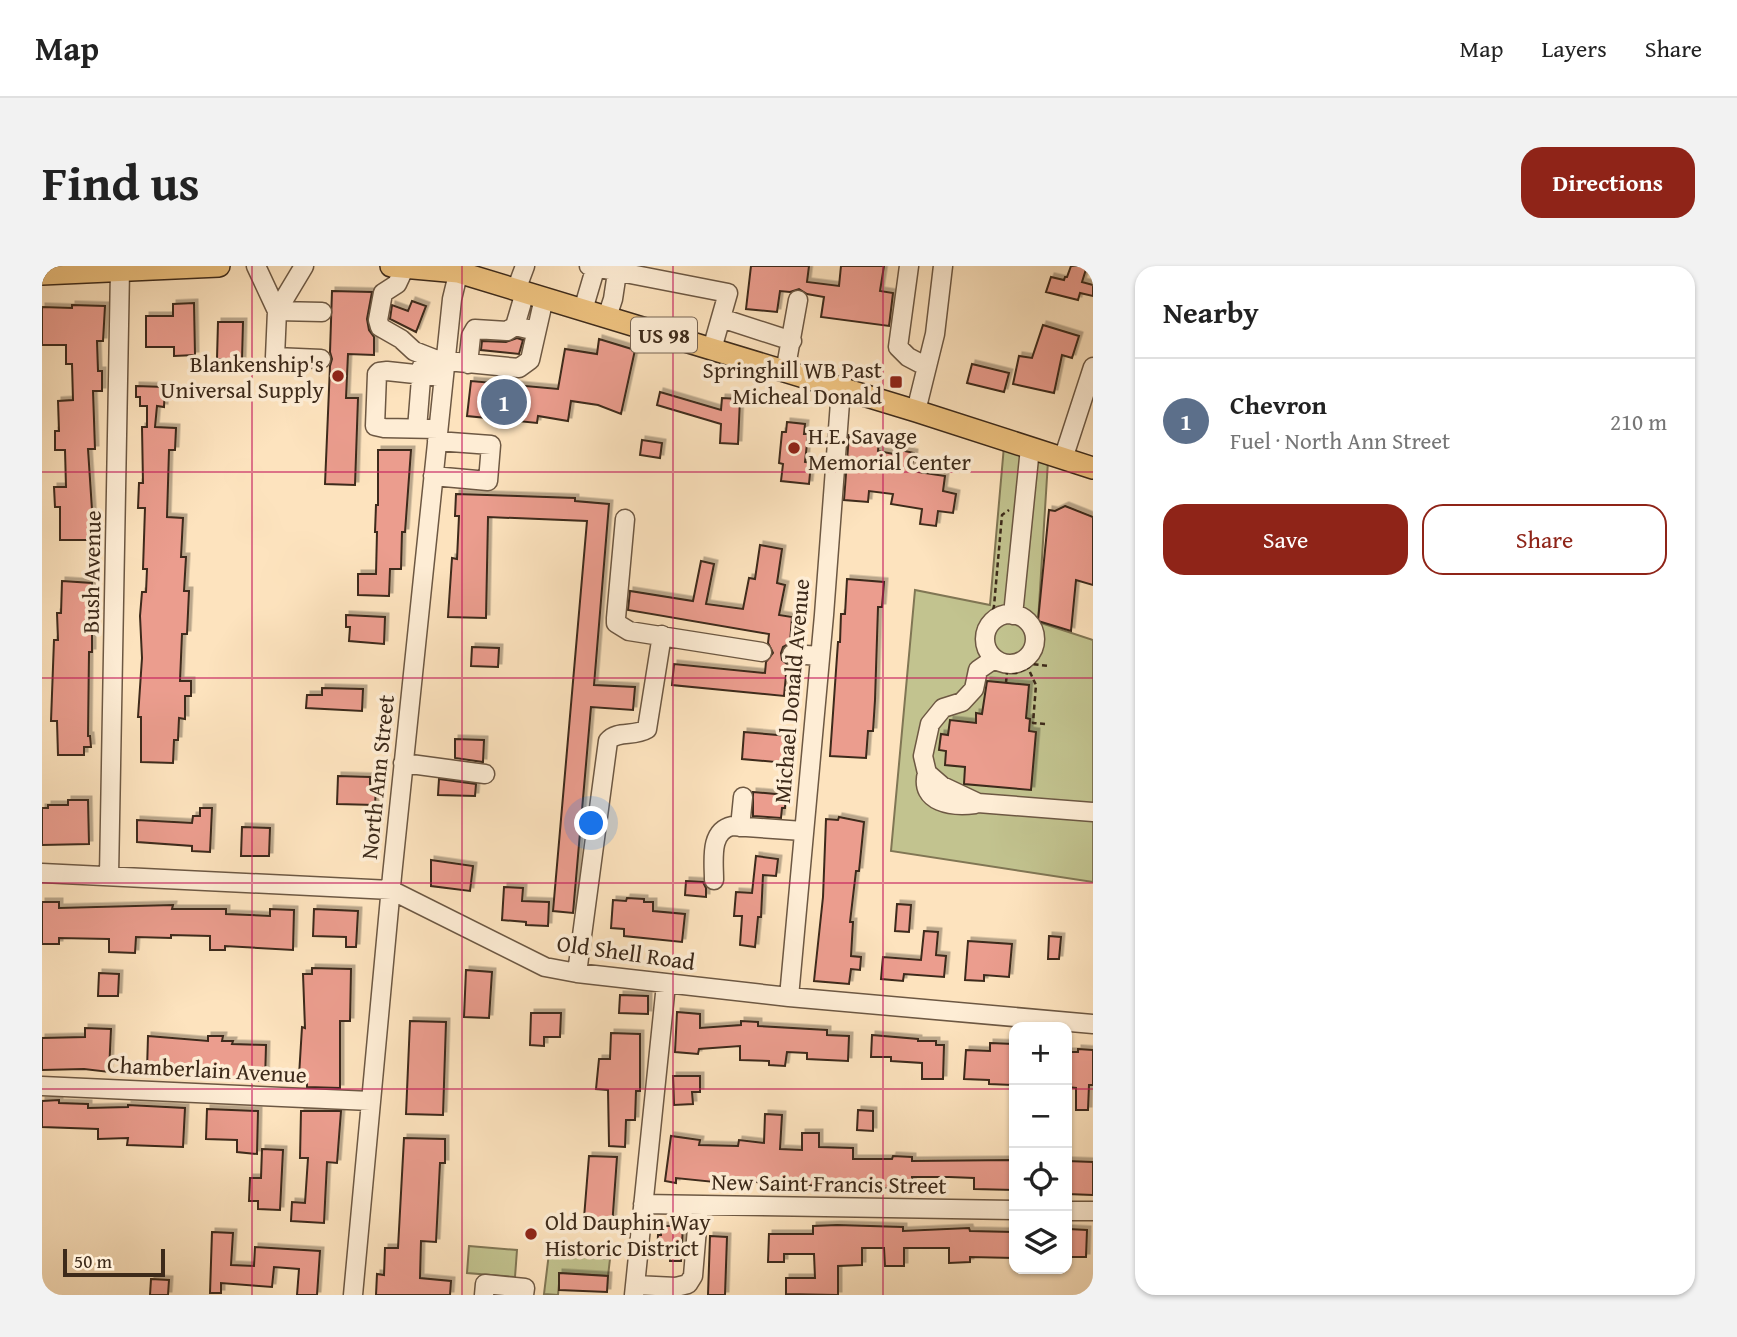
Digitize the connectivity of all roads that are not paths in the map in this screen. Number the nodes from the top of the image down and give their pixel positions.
1 (219, 266) edge
2 (256, 266) edge
3 (304, 266) edge
4 (524, 266) edge
5 (594, 266) edge
6 (909, 266) edge
7 (943, 266) edge
8 (168, 267) edge
9 (398, 267) edge
10 (455, 268) edge
11 (120, 270) junction
12 (618, 270) edge
13 (52, 271) edge
14 (652, 272) edge
15 (486, 273) edge
16 (528, 293) junction
17 (798, 300) dead end
18 (583, 310) junction
19 (277, 311) junction
20 (322, 312) dead end
21 (607, 317) junction
22 (721, 318) junction
23 (515, 326) junction
24 (536, 331) junction
25 (792, 341) junction
26 (712, 349) junction
27 (423, 356) junction
28 (321, 359) dead end
29 (468, 364) junction
30 (927, 367) junction
31 (1093, 367) edge
32 (444, 369) junction
33 (785, 372) junction
34 (422, 375) junction
35 (841, 389) junction
36 (916, 411) junction
37 (417, 429) junction
38 (437, 435) junction
39 (1030, 448) junction
40 (1063, 459) junction
41 (1093, 468) edge
42 (433, 477) junction
43 (625, 519) dead end
44 (1013, 615) junction
45 (662, 635) junction
46 (762, 652) dead end
47 (792, 654) dead end
48 (820, 656) junction
49 (1001, 665) junction
50 (403, 763) junction
51 (485, 774) dead end
52 (743, 797) dead end
53 (1093, 812) edge
54 (740, 827) junction
55 (803, 831) junction
56 (42, 873) edge
57 (109, 876) junction
58 (714, 880) dead end
59 (390, 890) junction
60 (577, 973) junction
61 (666, 984) junction
62 (789, 997) junction
63 (1093, 1024) edge
64 (42, 1086) edge
65 (370, 1101) junction
66 (643, 1204) junction
67 (699, 1205) junction
68 (1009, 1210) edge
69 (1072, 1211) edge
70 (1093, 1211) edge
71 (634, 1290) edge
72 (352, 1295) edge
73 (484, 1295) edge
74 (524, 1295) edge

1 - 8 main road
2 - 19 street
3 - 19 street
4 - 16 street
5 - 12 street
5 - 18 street
6 - 30 street
7 - 30 street
8 - 11 main road
9 - 10 main road, US 98
9 - 27 street
10 - 15 main road, US 98
10 - 32 street, North Ann Street
11 - 13 main road
11 - 57 street, Bush Avenue
12 - 14 street
12 - 21 street
14 - 22 street
15 - 16 main road, US 98
16 - 18 main road, US 98
16 - 23 street
16 - 24 street
17 - 25 street
18 - 21 main road, US 98
19 - 20 street
19 - 28 street
21 - 26 main road, US 98
22 - 25 street
22 - 26 street
23 - 24 street
23 - 29 street
24 - 29 street
25 - 33 street
26 - 33 main road, US 98
27 - 32 street
27 - 34 street
29 - 32 street
30 - 36 street
31 - 40 street
32 - 34 street
32 - 38 street, North Ann Street
33 - 35 main road, US 98
34 - 37 street
34 - 37 street
35 - 36 main road, US 98
35 - 48 street, Michael Donald Avenue
36 - 39 main road, US 98
37 - 38 street
38 - 42 street, North Ann Street
38 - 42 street
39 - 40 main road, US 98
39 - 44 street
40 - 41 main road, US 98
42 - 50 street, North Ann Street
43 - 45 street
44 - 49 street
44 - 49 street
45 - 46 street
45 - 60 street
47 - 48 street
48 - 55 street, Michael Donald Avenue
49 - 53 street
50 - 51 street
50 - 59 street, North Ann Street
52 - 54 street
54 - 55 street
54 - 58 street
55 - 62 street, Michael Donald Avenue
56 - 57 street, Old Shell Road
57 - 59 street, Old Shell Road
59 - 60 street, Old Shell Road
59 - 65 street, North Ann Street
60 - 61 street, Old Shell Road
61 - 62 street, Old Shell Road
61 - 66 street
62 - 63 street, Old Shell Road
64 - 65 street, Chamberlain Avenue
65 - 72 street, North Ann Street
66 - 67 street, New Saint Francis Street
66 - 71 street
67 - 68 street, New Saint Francis Street
67 - 71 street
69 - 70 street
73 - 74 street

